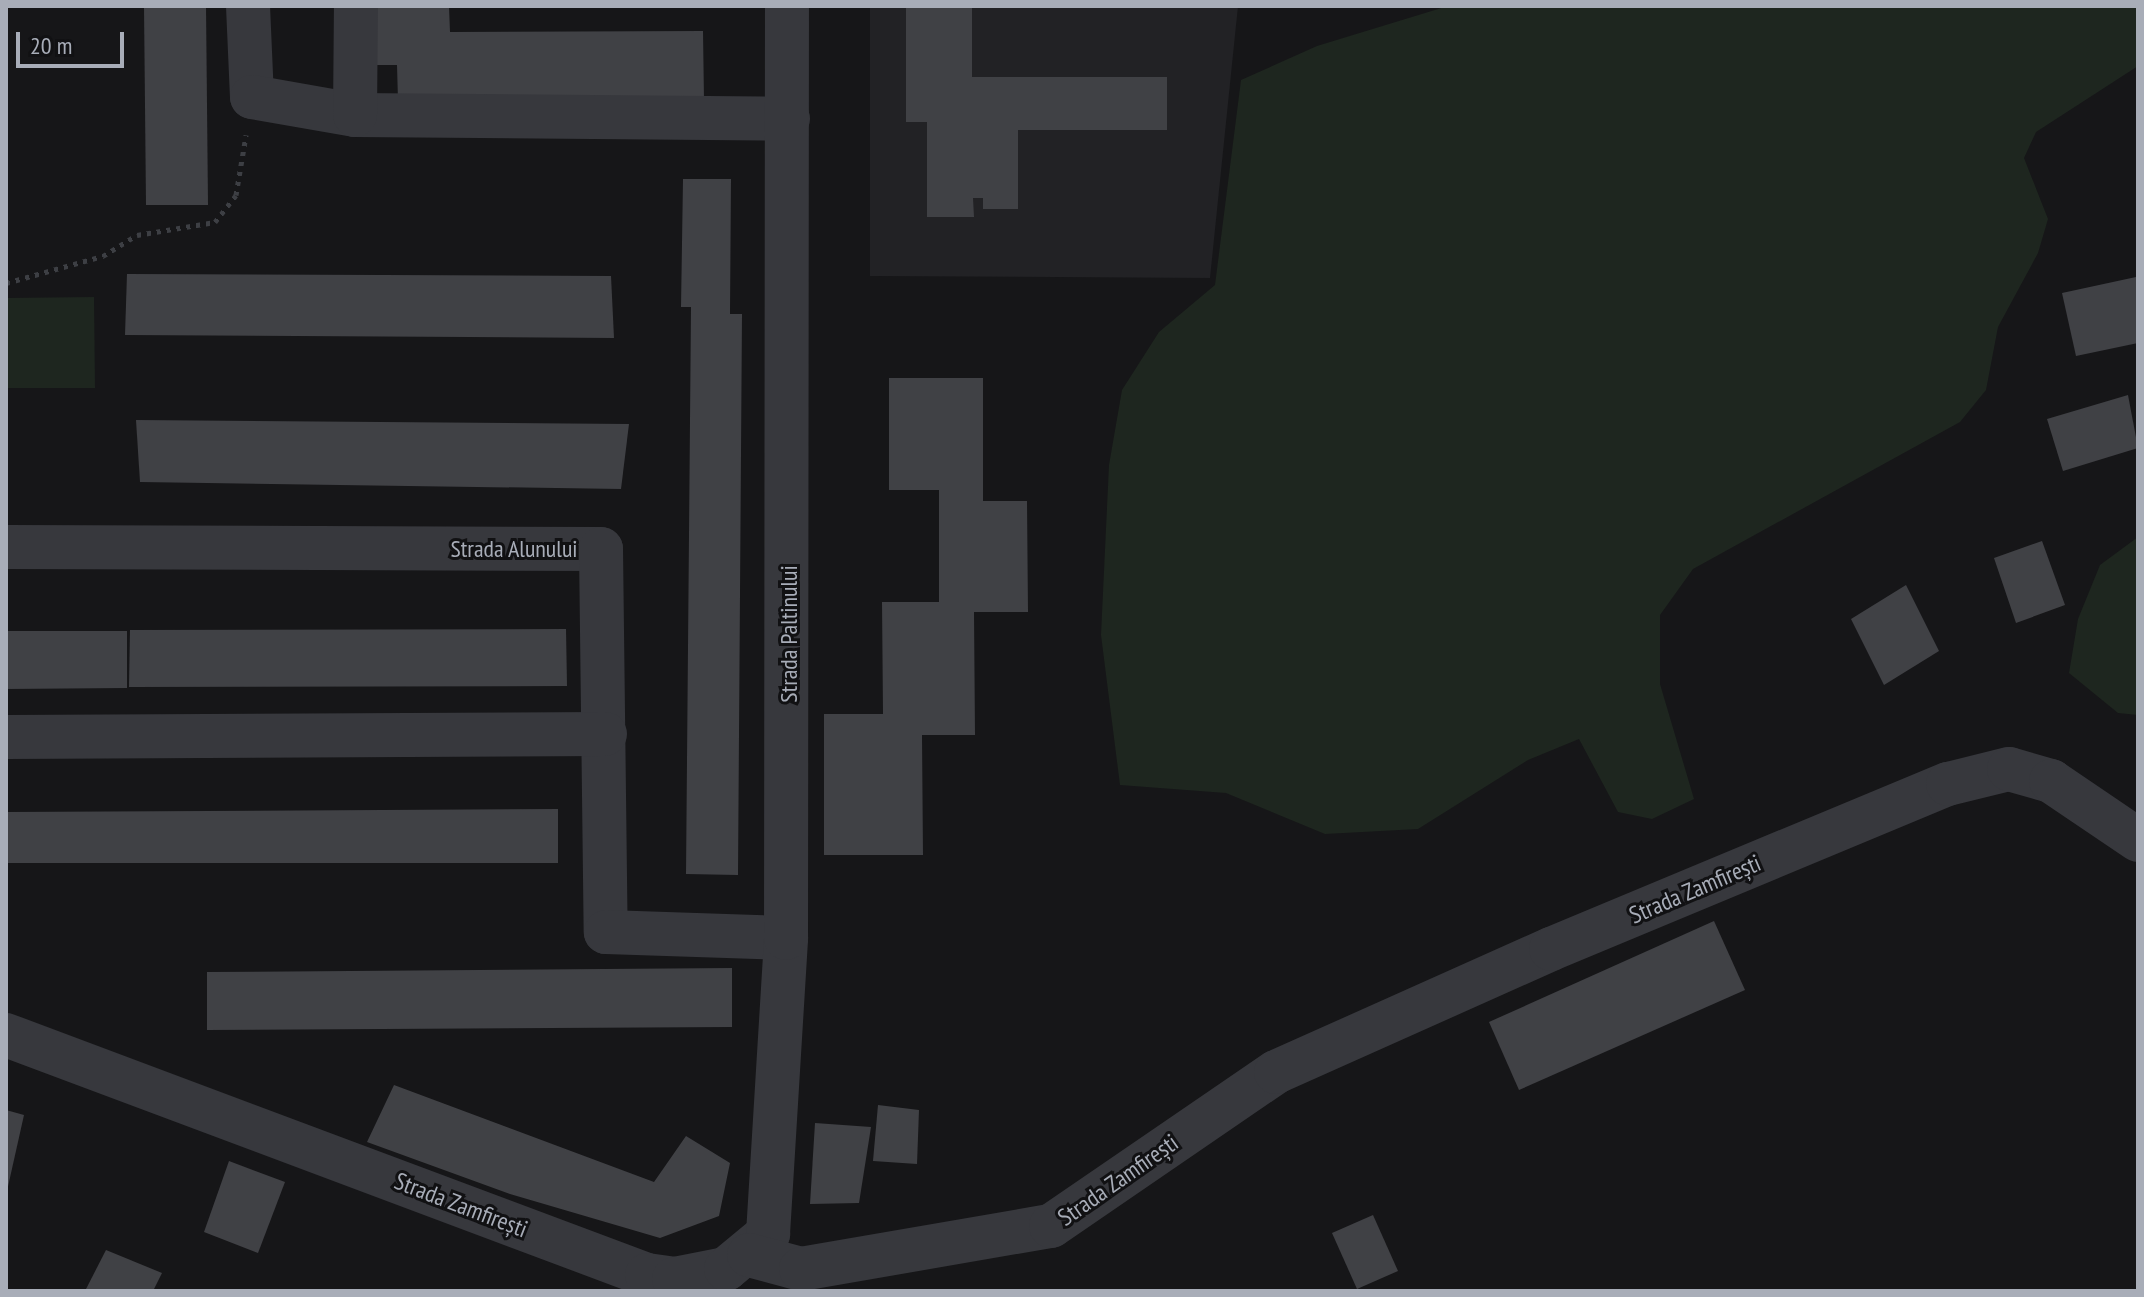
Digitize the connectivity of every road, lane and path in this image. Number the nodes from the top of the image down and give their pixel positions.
1 (248, 6) edge
2 (356, 6) edge
3 (787, 6) edge
4 (252, 97) junction
5 (355, 115) junction
6 (788, 119) junction
7 (6, 283) edge
8 (6, 547) edge
9 (605, 734) junction
10 (6, 737) edge
11 (2138, 840) edge
12 (786, 938) junction
13 (6, 1035) edge
14 (749, 1255) junction
15 (708, 1284) edge

1 - 4 street
2 - 5 street
3 - 6 street, Strada Paltinului
4 - 5 street
4 - 7 path
5 - 6 street
6 - 12 street, Strada Paltinului
8 - 9 street, Strada Alunului
9 - 10 street
9 - 12 street, Strada Alunului
11 - 14 street, Strada Zamfirești
12 - 14 street, Strada Paltinului
13 - 15 street, Strada Zamfirești
14 - 15 street, Strada Zamfirești

